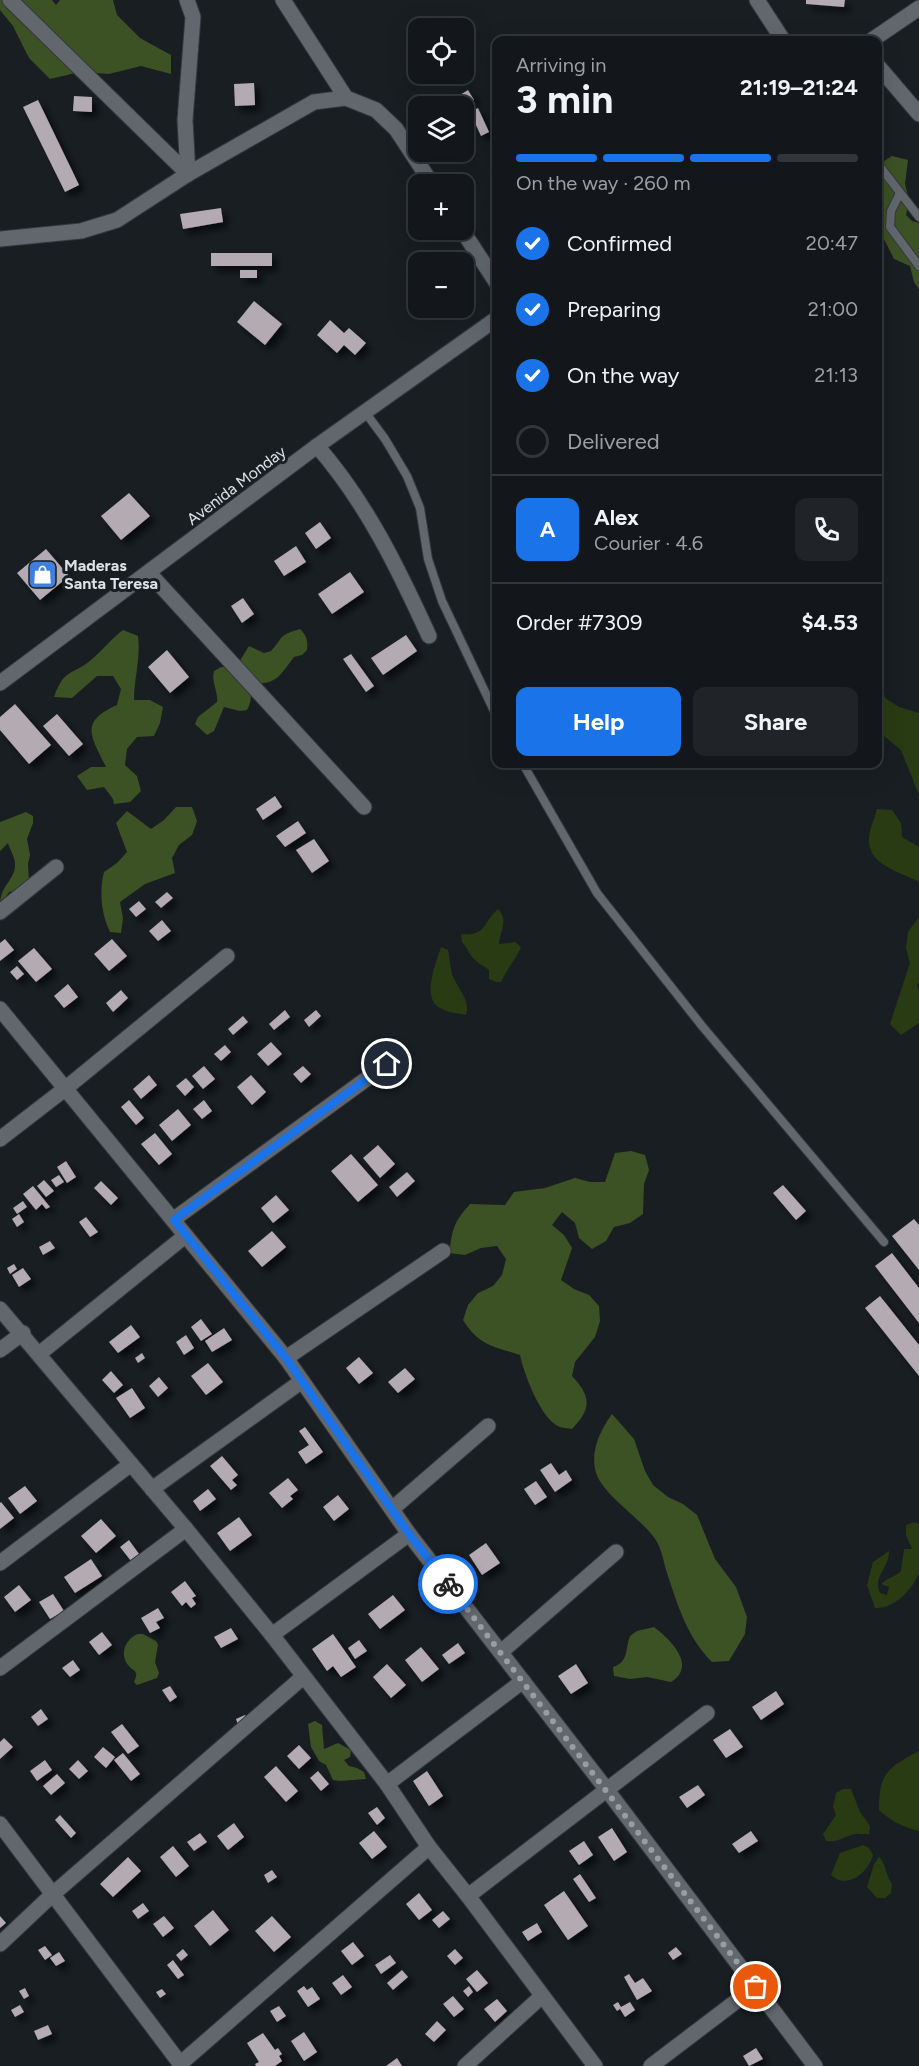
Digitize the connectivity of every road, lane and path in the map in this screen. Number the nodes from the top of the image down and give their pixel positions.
1 (10, 0) edge
2 (187, 0) edge
3 (283, 0) edge
4 (757, 0) edge
5 (919, 8) edge
6 (780, 36) edge
7 (878, 36) edge
8 (882, 71) edge
9 (346, 98) junction
10 (919, 114) edge
11 (882, 169) edge
12 (188, 174) junction
13 (425, 174) edge
14 (900, 193) junction
15 (919, 217) edge
16 (0, 239) edge
17 (469, 240) edge
18 (919, 266) edge
19 (492, 276) edge
20 (492, 322) edge
21 (365, 412) junction
22 (317, 446) junction
23 (149, 573) junction
24 (429, 636) dead end
25 (0, 683) edge
26 (492, 707) edge
27 (525, 768) edge
28 (364, 807) dead end
29 (56, 867) dead end
30 (0, 912) edge
31 (227, 956) dead end
32 (0, 1009) edge
33 (387, 1064) dead end
34 (66, 1088) junction
35 (0, 1139) edge
36 (174, 1220) junction
37 (185, 1236) junction
38 (884, 1242) dead end
39 (442, 1251) dead end
40 (0, 1309) edge
41 (22, 1333) junction
42 (0, 1350) edge
43 (39, 1354) junction
44 (286, 1358) junction
45 (302, 1381) junction
46 (488, 1426) dead end
47 (131, 1464) junction
48 (152, 1488) junction
49 (392, 1509) junction
50 (186, 1529) junction
51 (409, 1534) junction
52 (616, 1552) dead end
53 (0, 1563) edge
54 (272, 1635) junction
55 (501, 1652) junction
56 (0, 1668) edge
57 (303, 1677) junction
58 (523, 1681) junction
59 (707, 1713) dead end
60 (387, 1784) junction
61 (607, 1790) junction
62 (0, 1824) edge
63 (429, 1847) junction
64 (53, 1894) junction
65 (468, 1896) junction
66 (0, 1944) edge
67 (756, 1987) junction
68 (542, 1996) junction
69 (181, 2065) edge
70 (465, 2066) edge
71 (596, 2066) edge
72 (651, 2066) edge
73 (815, 2066) edge

1 - 12 street
2 - 12 street
3 - 9 street
4 - 6 street
5 - 7 street
8 - 10 street
9 - 12 street
9 - 13 street
11 - 14 lane
12 - 16 street
14 - 15 lane
14 - 18 lane
17 - 19 street
20 - 21 street, Avenida Monday
21 - 22 street, Avenida Monday
21 - 26 lane
22 - 23 street, Avenida Monday
22 - 24 street
23 - 25 street, Avenida Monday
23 - 28 street
27 - 38 lane
29 - 30 street
31 - 34 street
32 - 34 street
33 - 36 street
34 - 35 street
34 - 36 street
36 - 37 street
37 - 43 street
37 - 44 street
39 - 44 street
40 - 41 street
41 - 42 street
41 - 43 street
43 - 47 street
44 - 45 street
45 - 48 street
45 - 49 street
46 - 49 street
47 - 48 street
47 - 53 street
48 - 50 street
49 - 51 street
50 - 54 street
50 - 56 street
51 - 54 street
51 - 55 street
52 - 55 street
54 - 57 street
55 - 58 street
57 - 60 street
57 - 64 street
58 - 60 street
58 - 61 street
59 - 61 street
60 - 63 street
61 - 65 street
61 - 67 street
62 - 64 street
63 - 65 street
63 - 69 street
64 - 66 street
64 - 69 street
65 - 68 street
67 - 72 street
67 - 73 street
68 - 70 street
68 - 71 street

